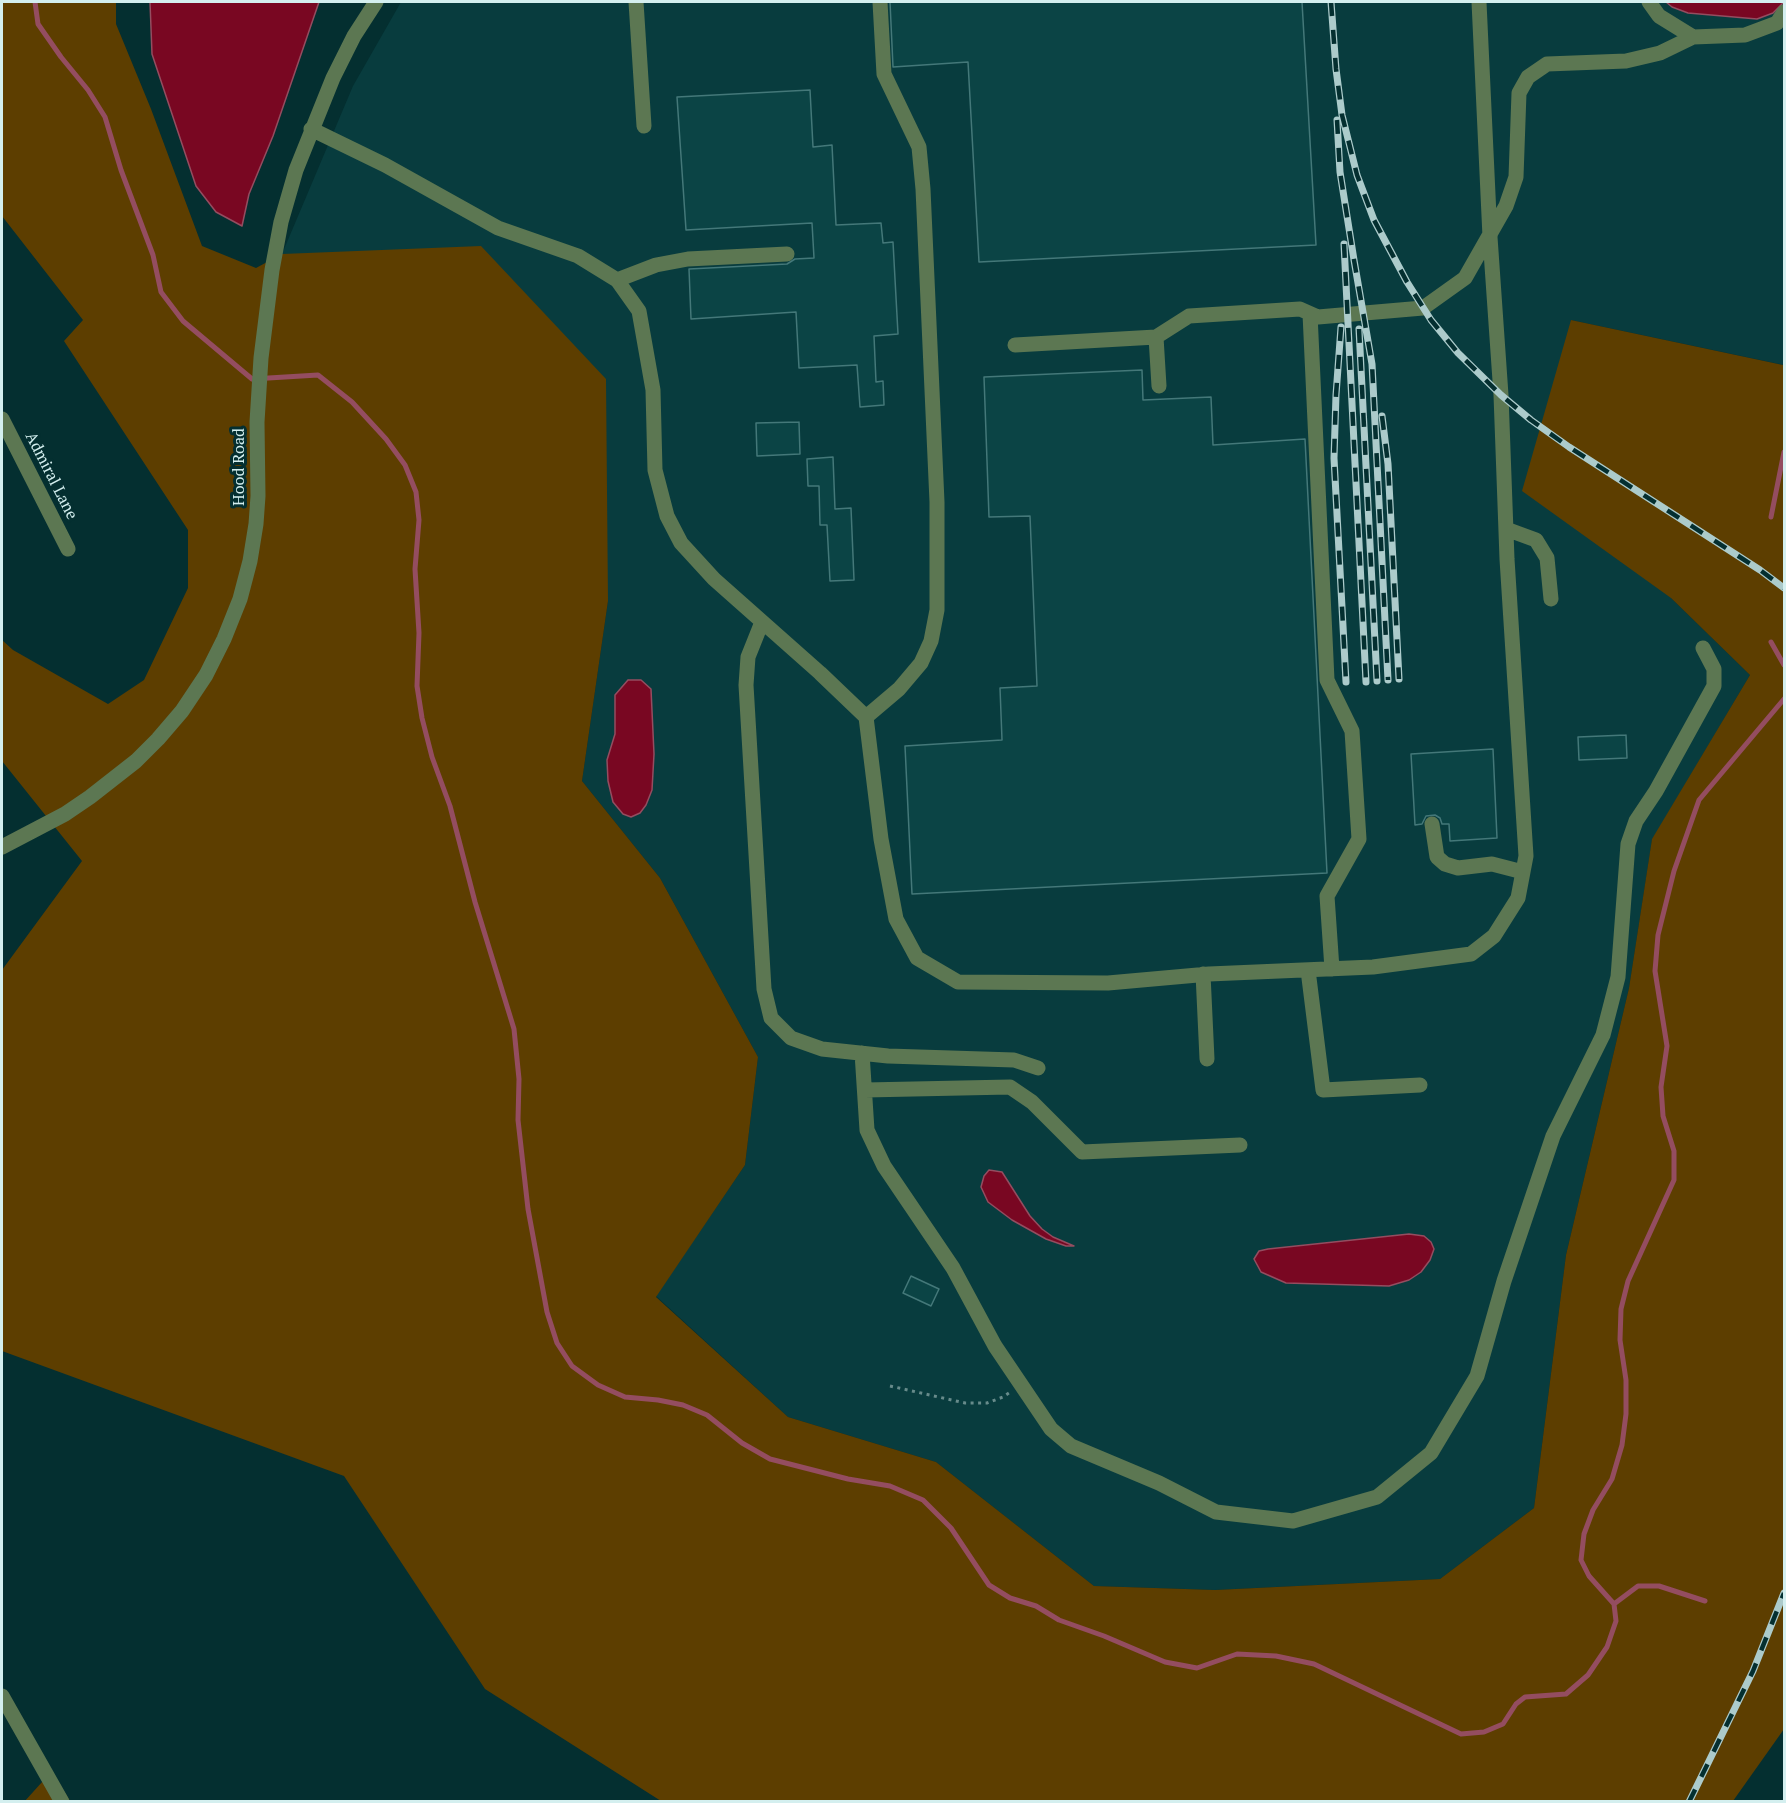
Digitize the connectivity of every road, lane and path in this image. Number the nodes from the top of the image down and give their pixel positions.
1 (376, 2) edge
2 (636, 2) edge
3 (880, 2) edge
4 (1479, 2) edge
5 (1649, 2) edge
6 (1785, 12) edge
7 (1693, 37) junction
8 (644, 126) dead end
9 (311, 129) junction
10 (1490, 237) junction
11 (787, 254) dead end
12 (617, 280) junction
13 (1310, 314) junction
14 (1156, 337) junction
15 (1015, 345) dead end
16 (1160, 386) dead end
17 (2, 419) edge
18 (1506, 530) junction
19 (68, 549) dead end
20 (1551, 599) dead end
21 (762, 622) junction
22 (1703, 648) dead end
23 (866, 717) junction
24 (1432, 824) dead end
25 (2, 847) edge
26 (1523, 872) junction
27 (1332, 969) junction
28 (1308, 970) junction
29 (1203, 974) junction
30 (862, 1053) junction
31 (1207, 1059) dead end
32 (1038, 1068) dead end
33 (1420, 1085) dead end
34 (865, 1090) junction
35 (1240, 1145) dead end
36 (1020, 1384) junction
37 (890, 1386) dead end
38 (2, 1696) edge
39 (62, 1802) edge

1 - 9 street, Hood Road
2 - 8 street
3 - 23 street
4 - 10 street
5 - 7 street
6 - 7 street
7 - 10 street
9 - 12 street
9 - 25 street, Hood Road
10 - 13 street
10 - 18 street
11 - 12 street
12 - 21 street
13 - 14 street
13 - 27 street
14 - 15 street
14 - 16 street
17 - 19 street, Admiral Lane
18 - 20 street
18 - 26 street
21 - 23 street
21 - 30 street
22 - 36 street
23 - 29 street
24 - 26 street
26 - 27 street
27 - 28 street
28 - 29 street
28 - 33 street
29 - 31 street
30 - 32 street
30 - 34 street
34 - 35 street
34 - 36 street
36 - 37 path
38 - 39 street

